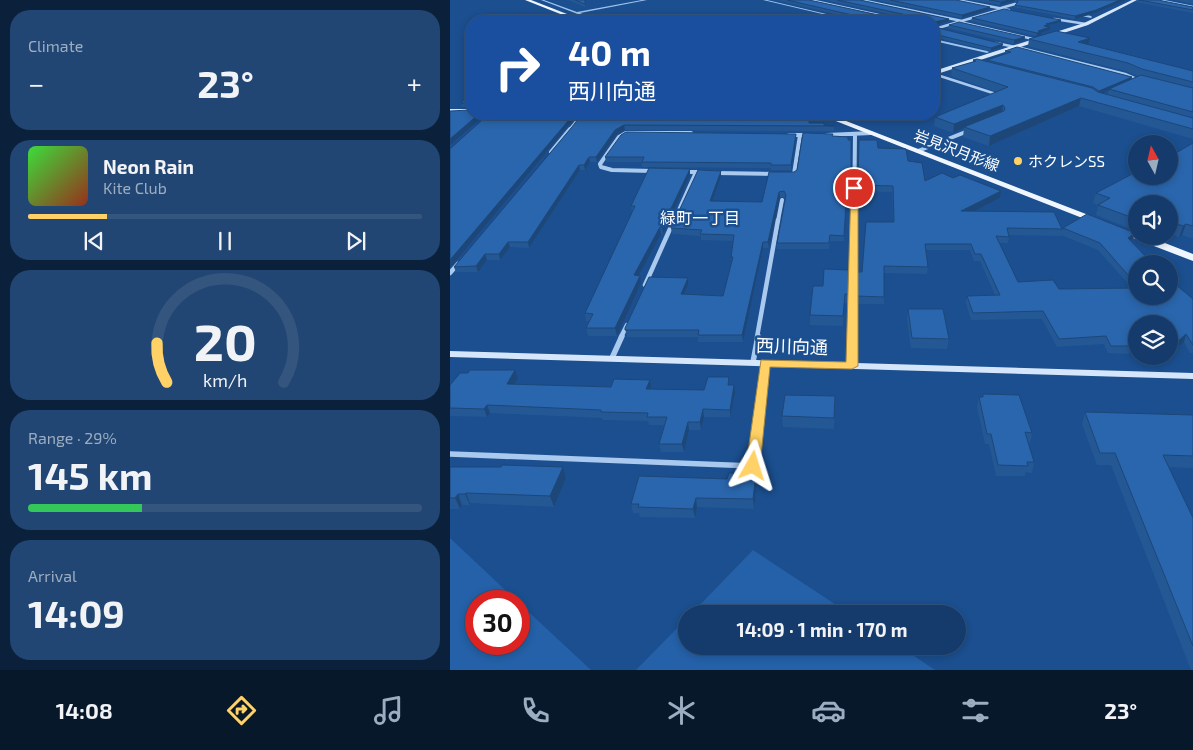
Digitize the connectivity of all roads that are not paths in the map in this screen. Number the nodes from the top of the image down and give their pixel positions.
1 (527, 0) edge
2 (810, 0) edge
3 (861, 0) edge
4 (957, 0) edge
5 (1135, 0) edge
6 (1158, 0) edge
7 (1015, 4) edge
8 (1193, 6) edge
9 (1002, 9) junction
10 (1012, 11) edge
11 (566, 15) edge
12 (879, 15) edge
13 (932, 15) edge
14 (940, 17) edge
15 (1050, 18) edge
16 (961, 21) junction
17 (1086, 24) junction
18 (940, 27) edge
19 (940, 29) edge
20 (948, 31) edge
21 (1038, 40) junction
22 (996, 43) edge
23 (1016, 47) junction
24 (971, 62) junction
25 (980, 64) edge
26 (940, 72) edge
27 (940, 76) edge
28 (1139, 80) junction
29 (1148, 82) edge
30 (1131, 84) edge
31 (1002, 96) edge
32 (450, 110) edge
33 (465, 111) edge
34 (577, 120) edge
35 (837, 120) edge
36 (973, 129) edge
37 (700, 133) edge
38 (871, 133) junction
39 (780, 134) edge
40 (800, 135) junction
41 (809, 135) edge
42 (818, 135) edge
43 (855, 136) junction
44 (918, 151) junction
45 (545, 159) edge
46 (658, 171) edge
47 (677, 172) edge
48 (696, 172) junction
49 (706, 172) edge
50 (715, 173) edge
51 (782, 200) edge
52 (1109, 225) edge
53 (1159, 245) edge
54 (463, 258) edge
55 (1193, 258) edge
56 (450, 273) edge
57 (644, 288) edge
58 (628, 323) edge
59 (451, 355) edge
60 (612, 358) junction
61 (753, 362) junction
62 (765, 363) junction
63 (852, 366) junction
64 (1193, 376) edge
65 (450, 454) edge

1 - 11 main road
2 - 12 street
3 - 13 street
4 - 9 street
5 - 17 street
6 - 8 street
7 - 9 street
9 - 10 street
9 - 16 street
14 - 16 street
15 - 17 street
16 - 18 street
16 - 21 street
17 - 21 street
19 - 20 street
21 - 23 street
22 - 23 street
23 - 24 street
23 - 28 street
24 - 25 street
24 - 26 street
27 - 31 street
28 - 29 street
28 - 30 street
32 - 33 street
34 - 45 street
35 - 38 main road, 岩見沢月形線
36 - 44 street
37 - 46 street
38 - 43 street
38 - 44 main road, 岩見沢月形線
39 - 40 street
40 - 41 street
40 - 50 street
42 - 43 street
43 - 63 street
44 - 52 main road, 岩見沢月形線
47 - 48 street
48 - 49 street
48 - 57 street
51 - 61 street
53 - 55 main road
54 - 56 street
58 - 60 street
59 - 60 street, 西川向通
60 - 61 street, 西川向通
61 - 62 street, 西川向通
62 - 63 street, 西川向通
62 - 65 street
63 - 64 street, 西川向通

